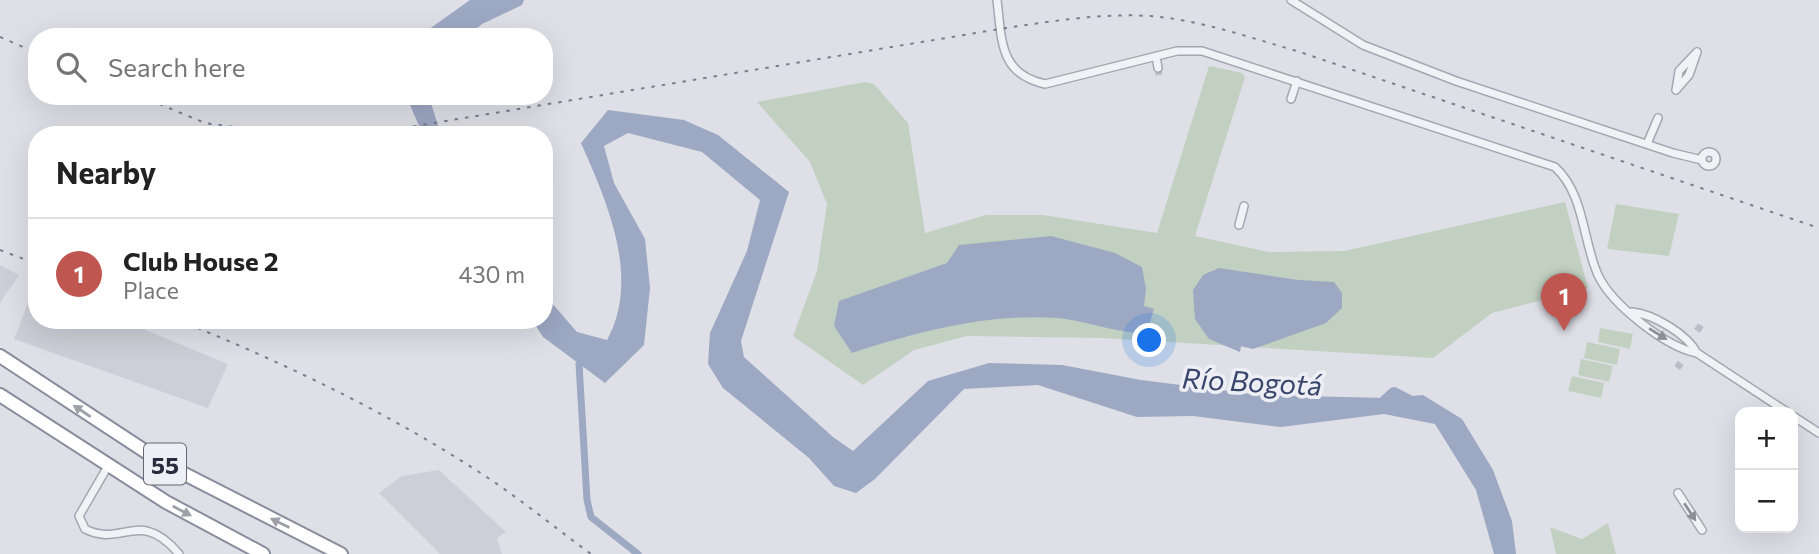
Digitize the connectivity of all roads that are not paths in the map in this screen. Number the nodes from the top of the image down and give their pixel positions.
1 (997, 0) edge
2 (1291, 0) edge
3 (1697, 52) joint
4 (1156, 56) junction
5 (1158, 68) tunnel mouth
6 (1297, 80) junction
7 (1291, 99) dead end
8 (1658, 118) dead end
9 (1647, 144) junction
10 (1702, 160) dead end
11 (1244, 206) dead end
12 (1239, 225) dead end
13 (0, 356) edge
14 (0, 395) edge
15 (1779, 407) edge
16 (1798, 419) edge
17 (1819, 433) edge
18 (108, 466) junction
19 (1678, 493) dead end
20 (1702, 530) dead end
21 (258, 553) edge
22 (179, 554) edge
23 (341, 554) edge

1 - 4 street
2 - 9 street
3 - 3 street
4 - 5 street
4 - 6 street
6 - 7 street
6 - 15 street
8 - 9 street
9 - 10 street
11 - 12 street
23 -> 13 highway, 55
14 - 18 highway, 55
16 - 17 street
18 -> 21 highway, 55
18 - 22 street
19 -> 20 street

